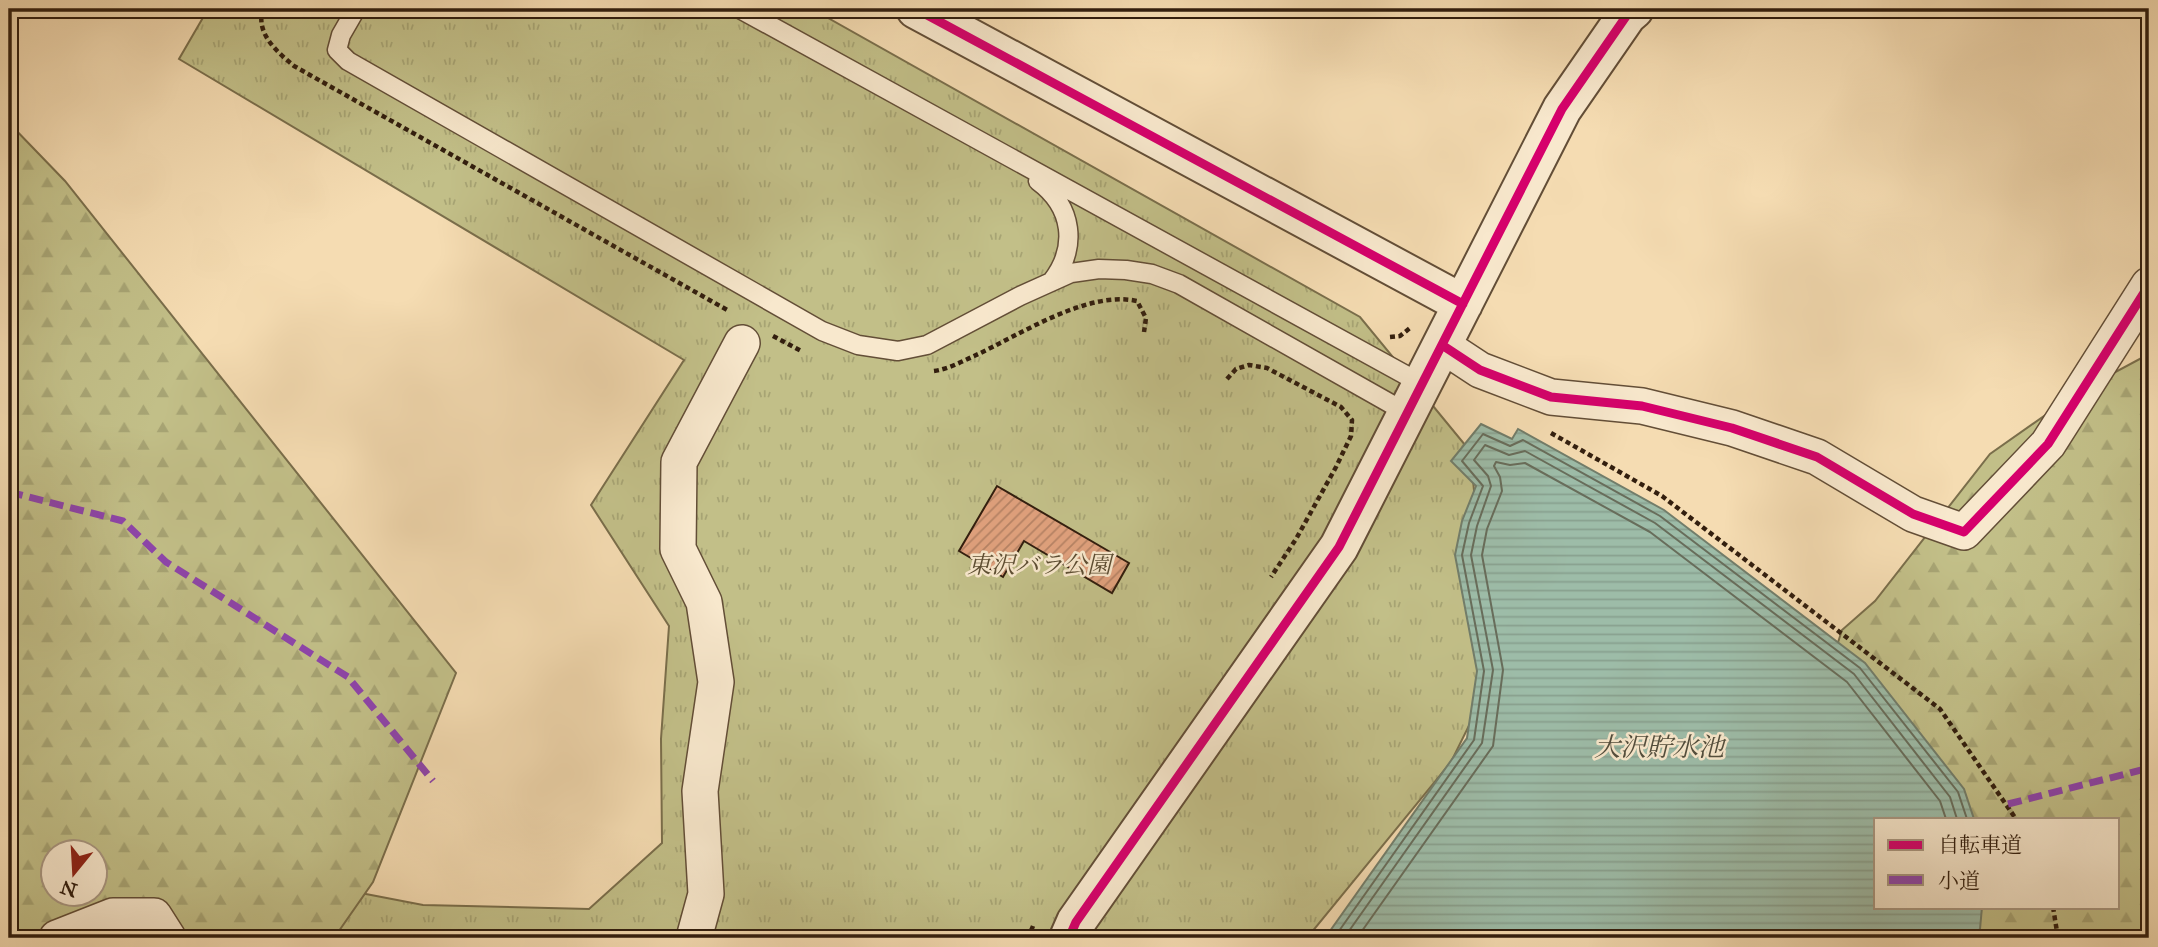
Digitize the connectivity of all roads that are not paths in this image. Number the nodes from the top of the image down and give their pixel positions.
1 (356, 9) edge
2 (740, 9) edge
3 (916, 9) edge
4 (1634, 9) edge
5 (1005, 156) junction
6 (1052, 281) junction
7 (2149, 285) edge
8 (1463, 304) junction
9 (743, 343) dead end
10 (1442, 345) junction
11 (1414, 399) junction
12 (57, 938) edge
13 (168, 938) edge
14 (694, 938) edge
15 (1069, 938) edge

1 - 6 lane
2 - 5 lane
3 - 8 street
4 - 8 street
5 - 6 lane
5 - 11 lane
6 - 11 lane
7 - 10 street
8 - 10 street
9 - 14 street
10 - 11 street
11 - 15 street
12 - 13 street

